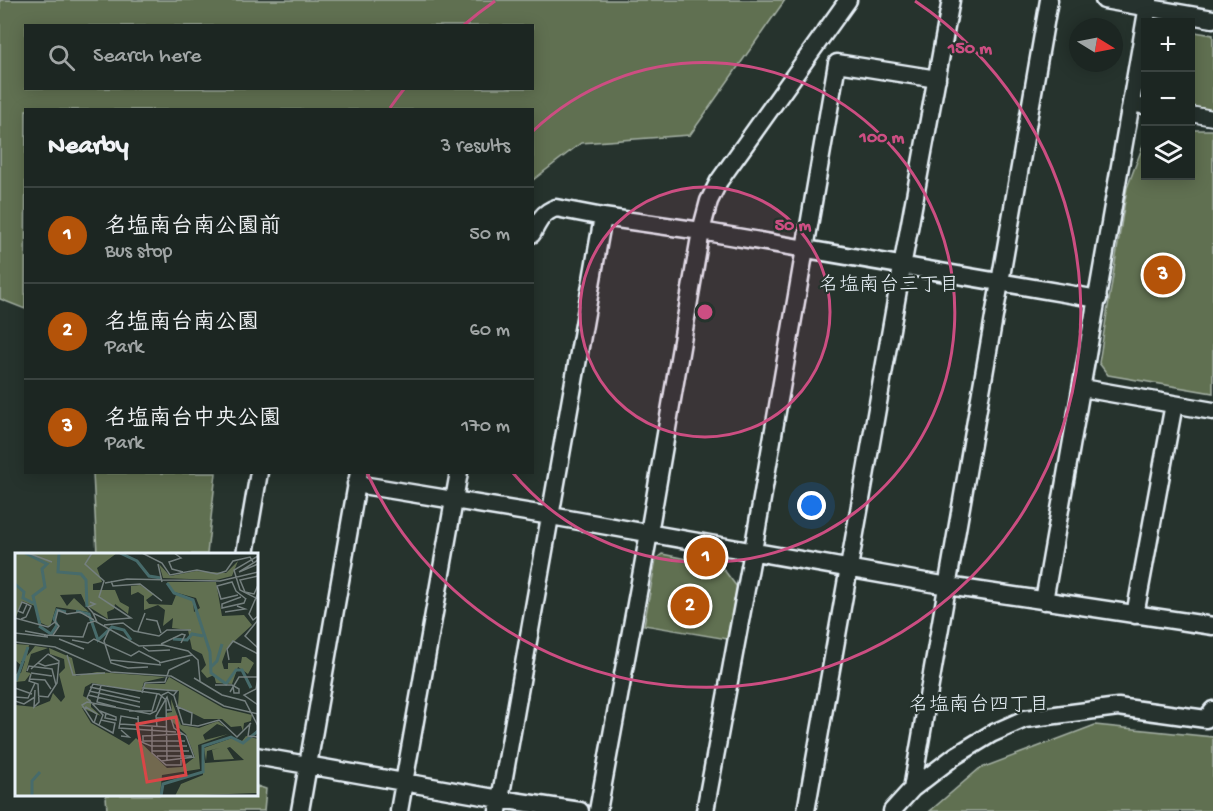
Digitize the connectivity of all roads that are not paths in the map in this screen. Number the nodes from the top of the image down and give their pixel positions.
1 (848, 0) edge
2 (951, 0) edge
3 (1049, 0) edge
4 (1104, 0) edge
5 (1148, 4) edge
6 (1213, 19) edge
7 (937, 79) junction
8 (1138, 105) edge
9 (1195, 115) edge
10 (1213, 118) edge
11 (603, 217) junction
12 (534, 230) edge
13 (701, 231) junction
14 (806, 250) junction
15 (902, 267) junction
16 (1000, 283) junction
17 (1098, 300) junction
18 (1082, 388) junction
19 (1174, 404) junction
20 (1213, 411) edge
21 (258, 474) edge
22 (459, 474) edge
23 (357, 478) edge
24 (454, 501) junction
25 (551, 516) junction
26 (649, 534) junction
27 (753, 551) junction
28 (244, 553) edge
29 (848, 568) junction
30 (948, 586) junction
31 (1044, 602) junction
32 (1135, 615) junction
33 (1213, 626) edge
34 (1213, 711) edge
35 (258, 756) edge
36 (308, 765) junction
37 (404, 781) junction
38 (912, 789) junction
39 (499, 805) edge
40 (300, 811) edge
41 (399, 811) edge
42 (579, 811) edge
43 (598, 811) edge
44 (705, 811) edge
45 (806, 811) edge
46 (892, 811) edge

1 - 13 street
2 - 7 street
3 - 16 street
4 - 5 street
5 - 6 street
5 - 8 street
7 - 14 street
7 - 15 street
8 - 17 street
9 - 10 street
11 - 12 street
11 - 13 street
11 - 25 street
13 - 14 street
13 - 26 street
14 - 15 street
14 - 27 street
15 - 16 street
15 - 29 street
16 - 17 street
16 - 30 street
17 - 18 street
18 - 19 street
18 - 31 street
19 - 20 street
19 - 32 street
21 - 28 street
22 - 24 street
23 - 24 street
23 - 36 street
24 - 25 street
24 - 37 street
25 - 26 street
25 - 39 street
26 - 27 street
26 - 43 street
27 - 29 street
27 - 44 street
29 - 30 street
29 - 45 street
30 - 31 street
30 - 38 street
31 - 32 street
32 - 33 street
34 - 38 street
35 - 36 street
36 - 37 street
36 - 40 street
37 - 39 street
37 - 41 street
38 - 46 street
39 - 42 street

